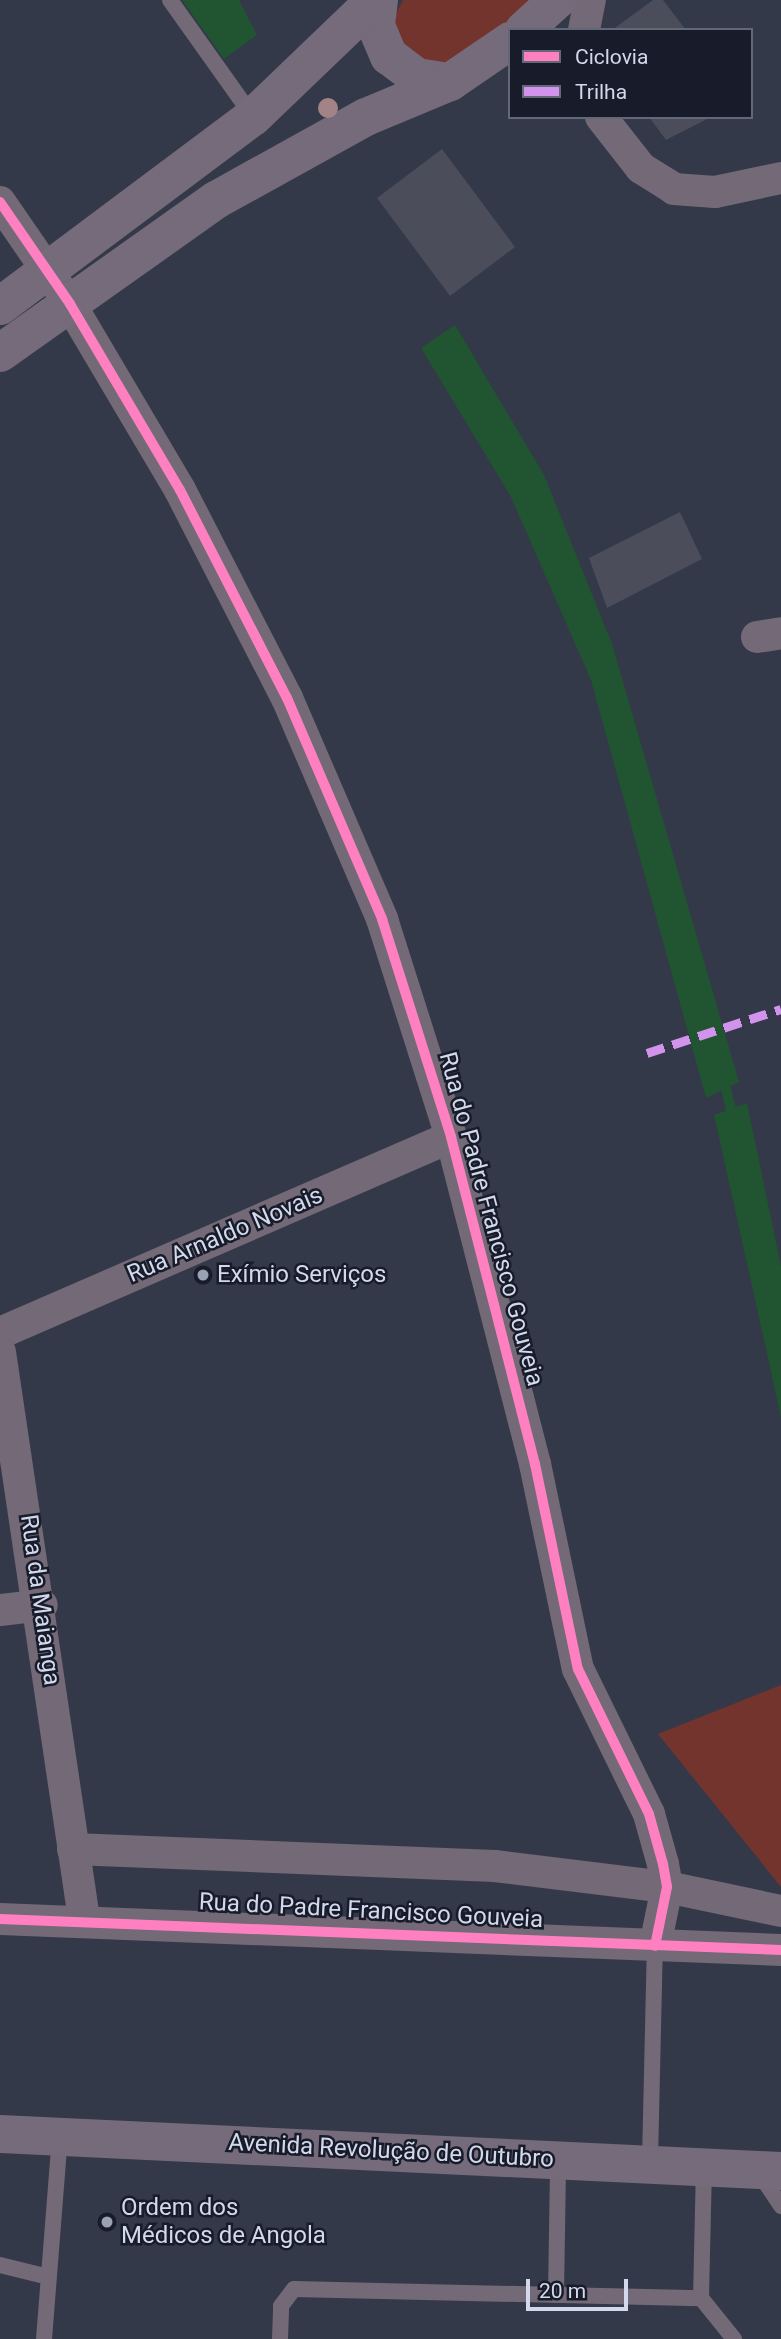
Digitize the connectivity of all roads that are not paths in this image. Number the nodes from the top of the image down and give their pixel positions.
1 (170, 0) edge
2 (377, 0) edge
3 (557, 0) edge
4 (590, 0) edge
5 (526, 28) edge
6 (584, 28) edge
7 (508, 42) edge
8 (450, 82) junction
9 (253, 117) junction
10 (603, 119) edge
11 (781, 178) edge
12 (0, 202) edge
13 (47, 272) junction
14 (69, 304) junction
15 (0, 306) edge
16 (0, 353) edge
17 (451, 1137) junction
18 (0, 1333) edge
19 (0, 1352) edge
20 (42, 1605) junction
21 (0, 1609) edge
22 (73, 1849) junction
23 (667, 1887) junction
24 (781, 1911) edge
25 (0, 1919) edge
26 (84, 1919) junction
27 (655, 1946) junction
28 (781, 1950) edge
29 (0, 2134) edge
30 (60, 2136) junction
31 (558, 2160) junction
32 (650, 2161) junction
33 (704, 2167) junction
34 (769, 2170) edge
35 (781, 2206) edge
36 (0, 2265) edge
37 (49, 2277) junction
38 (556, 2295) junction
39 (701, 2298) junction
40 (44, 2339) edge
41 (280, 2339) edge
42 (734, 2339) edge

1 - 9 lane
2 - 8 street
2 - 9 street
3 - 5 street
4 - 6 street
7 - 8 street
8 - 14 street
9 - 13 street
10 - 11 street
12 - 13 street, Rua do Padre Francisco Gouveia
13 - 14 street, Rua do Padre Francisco Gouveia
13 - 15 street
14 - 16 street
14 - 17 street, Rua do Padre Francisco Gouveia
17 - 18 street, Rua Arnaldo Novais
17 - 23 street, Rua do Padre Francisco Gouveia
19 - 20 street, Rua da Maianga
20 - 21 street
20 - 22 street, Rua da Maianga
22 - 23 street, Rua do Padre Francisco Gouveia
22 - 26 street
23 - 24 street, Rua do Padre Francisco Gouveia
23 - 27 street, Rua do Padre Francisco Gouveia
25 - 26 street
26 - 27 street, Rua do Padre Francisco Gouveia
27 - 28 street, Rua do Padre Francisco Gouveia
27 - 32 lane
29 - 30 street, Avenida Revolução de Outubro
30 - 31 street, Avenida Revolução de Outubro
30 - 37 lane
31 - 32 street, Avenida Revolução de Outubro
31 - 38 lane
32 - 33 street, Avenida Revolução de Outubro
33 - 34 street, Avenida Revolução de Outubro
33 - 39 lane
34 - 35 lane
36 - 37 lane
37 - 40 lane
38 - 39 lane
38 - 41 lane
39 - 42 lane

